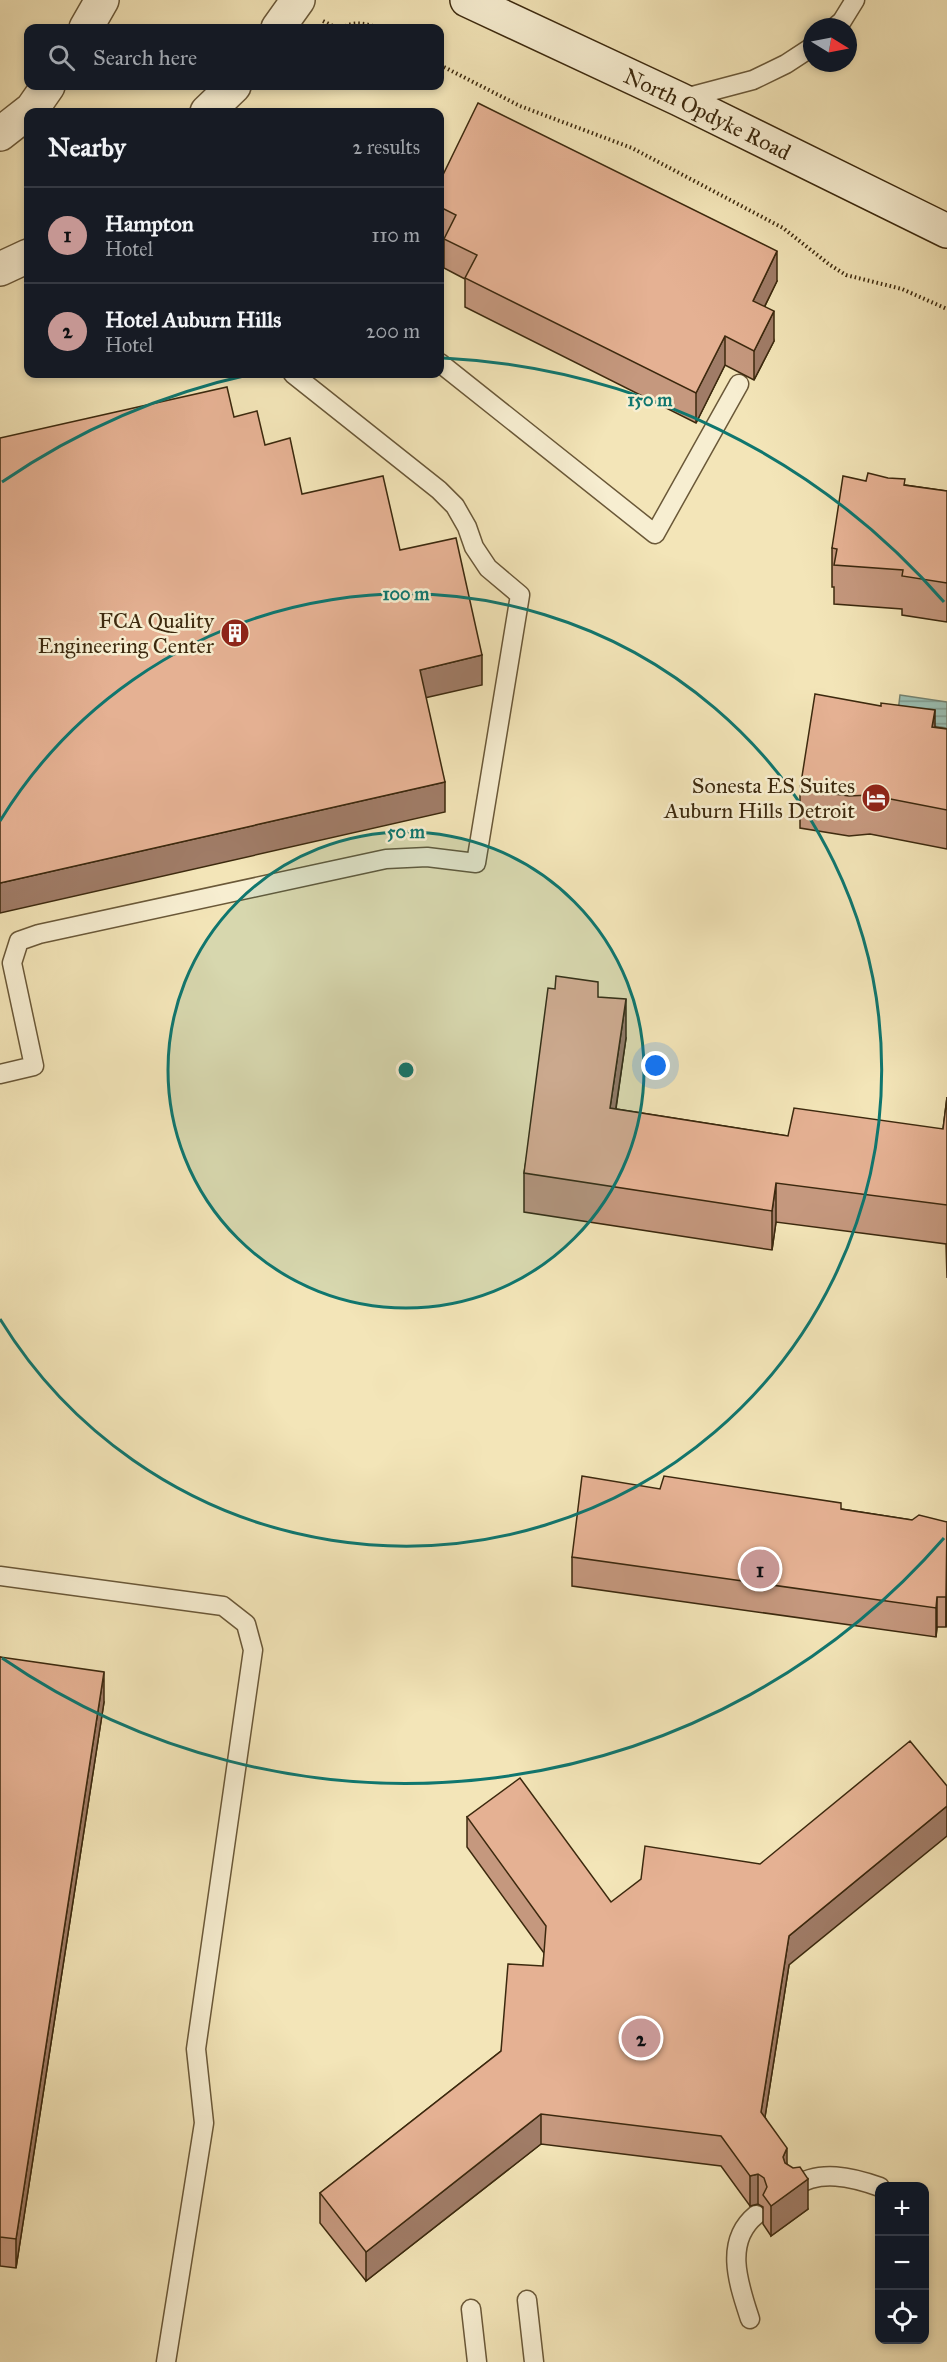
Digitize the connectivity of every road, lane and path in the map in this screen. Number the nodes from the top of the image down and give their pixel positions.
1 (102, 0) edge
2 (467, 0) edge
3 (855, 0) edge
4 (309, 9) edge
5 (844, 18) edge
6 (88, 24) edge
7 (285, 24) edge
8 (333, 24) edge
9 (803, 53) edge
10 (444, 67) edge
11 (45, 90) edge
12 (230, 90) edge
13 (679, 99) junction
14 (33, 108) edge
15 (211, 108) edge
16 (24, 116) edge
17 (0, 135) edge
18 (947, 231) edge
19 (24, 258) edge
20 (0, 269) edge
21 (947, 309) edge
22 (444, 366) edge
23 (298, 378) edge
24 (739, 384) dead end
25 (0, 1074) edge
26 (0, 1576) edge
27 (875, 2186) edge
28 (794, 2187) edge
29 (756, 2215) dead end
30 (527, 2300) dead end
31 (471, 2309) dead end
32 (750, 2319) dead end
33 (166, 2362) edge
34 (477, 2362) edge
35 (534, 2362) edge

1 - 6 main road
2 - 13 main road, North Opdyke Road
3 - 5 lane
4 - 7 main road
4 - 8 path
9 - 13 lane
10 - 21 path
11 - 14 main road
12 - 15 main road
13 - 18 main road, North Opdyke Road
16 - 17 main road
19 - 20 main road
22 - 24 lane
23 - 25 lane
26 - 33 lane
27 - 28 lane
29 - 32 lane
30 - 35 lane
31 - 34 lane

